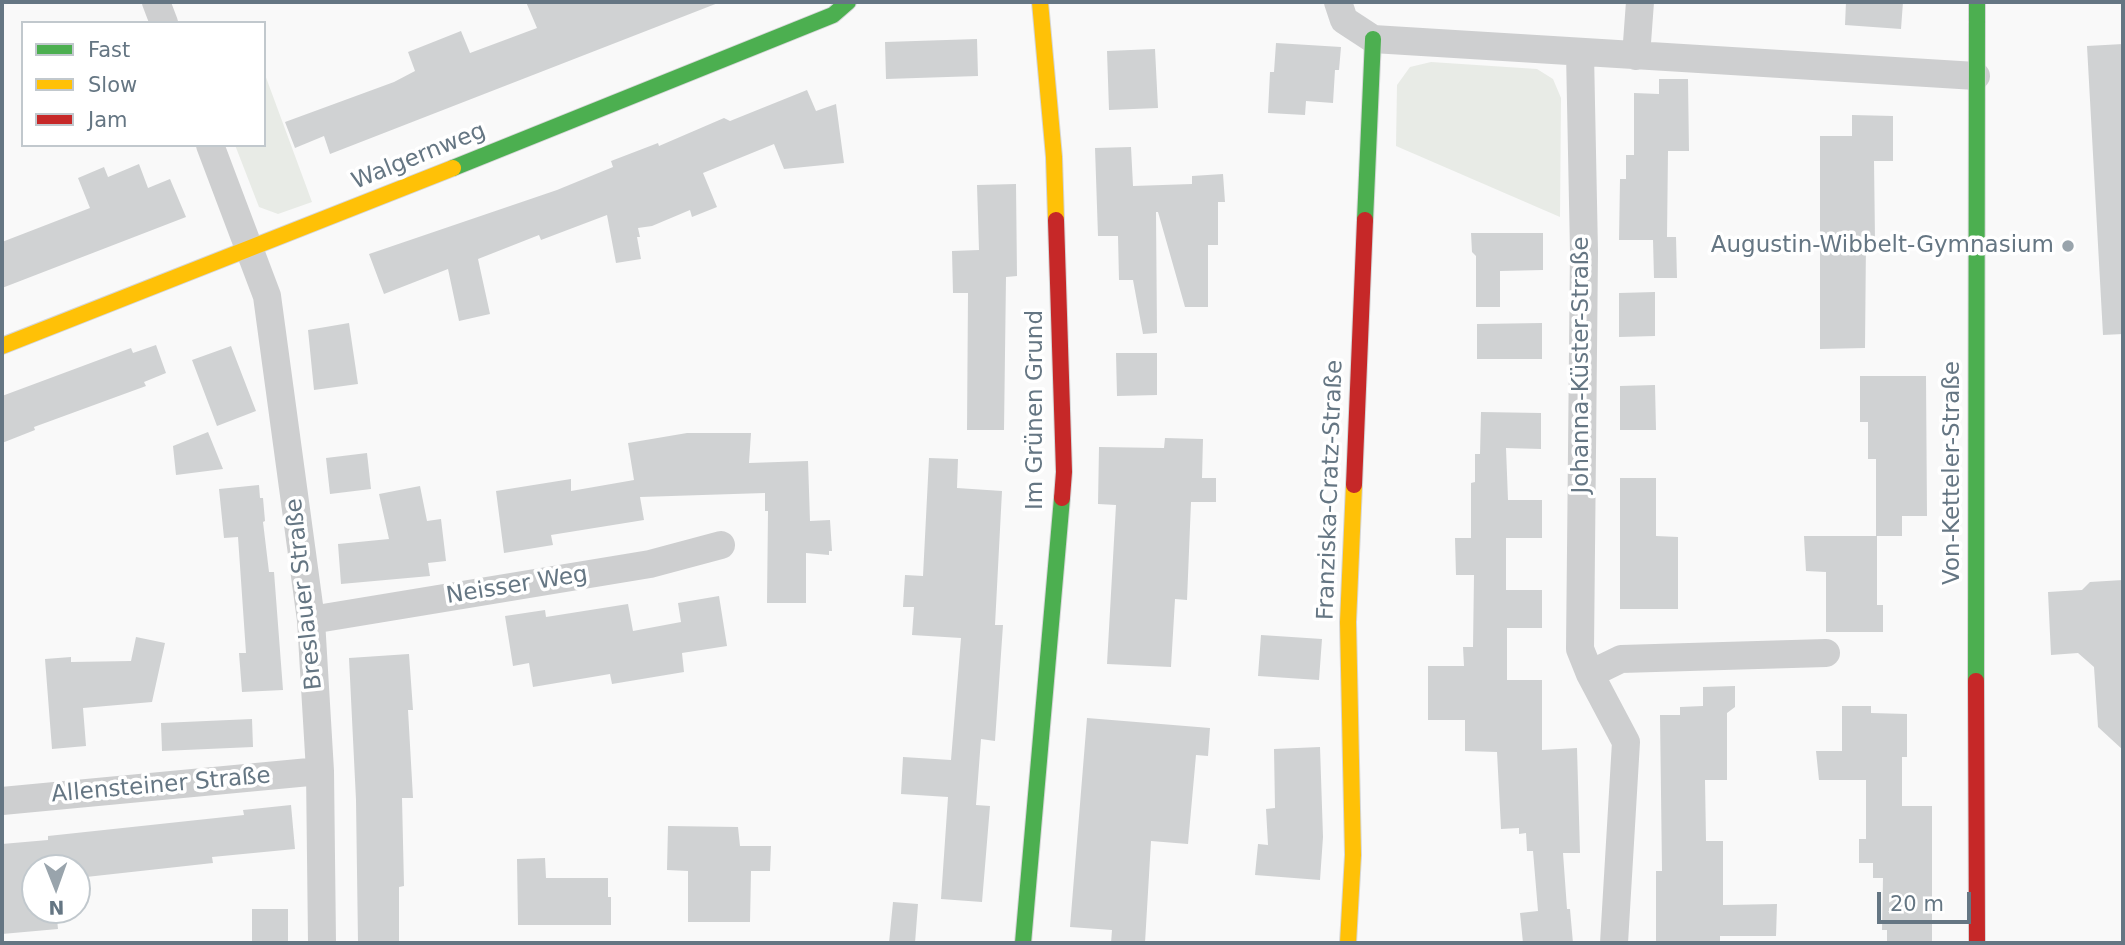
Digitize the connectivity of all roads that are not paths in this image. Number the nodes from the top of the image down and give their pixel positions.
1 (156, 2) edge
2 (848, 2) edge
3 (1040, 2) edge
4 (1338, 2) edge
5 (1640, 2) edge
6 (1977, 2) edge
7 (163, 21) edge
8 (1373, 39) junction
9 (1580, 54) junction
10 (1636, 56) junction
11 (1976, 76) junction
12 (211, 147) edge
13 (249, 250) junction
14 (2, 346) edge
15 (721, 545) dead end
16 (311, 620) junction
17 (1826, 653) dead end
18 (1590, 674) junction
19 (320, 771) junction
20 (2, 800) edge
21 (322, 943) edge
22 (1023, 943) edge
23 (1348, 943) edge
24 (1614, 943) edge
25 (1977, 943) edge

1 - 7 street
2 - 13 street, Walgernweg
3 - 22 street, Im Grünen Grund
4 - 8 street
5 - 10 street
6 - 11 street, Von-Ketteler-Straße
8 - 9 street
8 - 23 street, Franziska-Cratz-Straße
9 - 10 street
9 - 18 street, Johanna-Küster-Straße
10 - 11 street
11 - 25 street, Von-Ketteler-Straße
12 - 13 street, Breslauer Straße
13 - 14 street, Walgernweg
13 - 16 street, Breslauer Straße
15 - 16 street, Neisser Weg
16 - 19 street, Breslauer Straße
17 - 18 street
18 - 24 street, Johanna-Küster-Straße
19 - 20 street, Allensteiner Straße
19 - 21 street, Breslauer Straße

